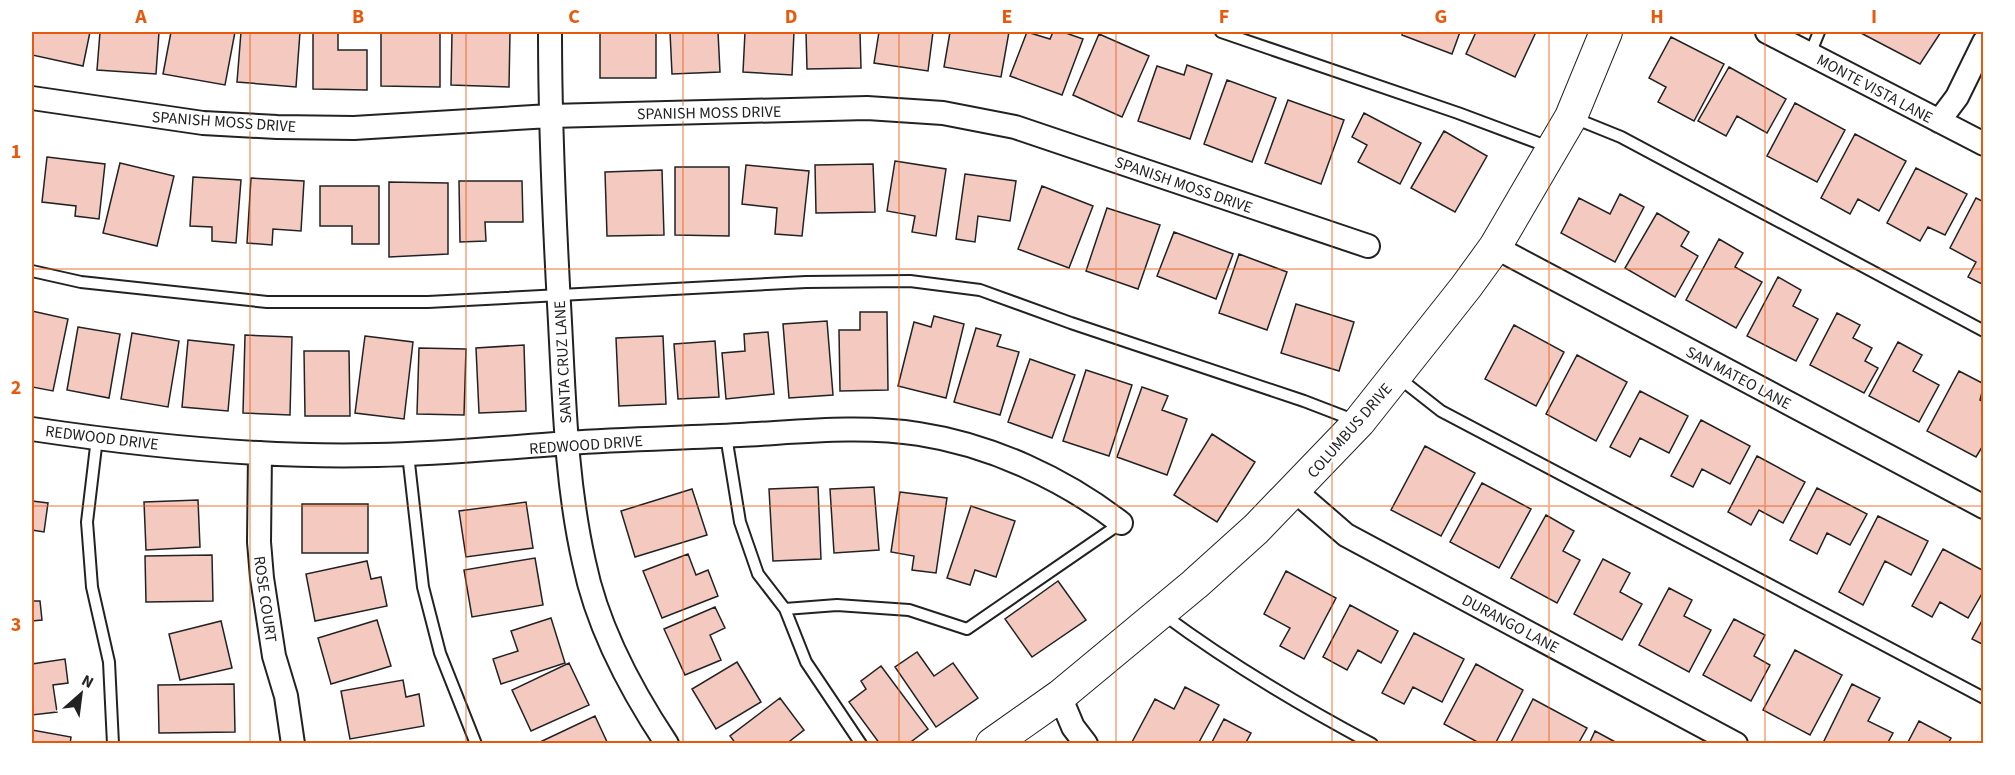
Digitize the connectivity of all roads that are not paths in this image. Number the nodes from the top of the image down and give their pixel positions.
1 (550, 32) edge
2 (1221, 32) edge
3 (1606, 32) edge
4 (1767, 32) edge
5 (1819, 32) edge
6 (1983, 42) edge
7 (1810, 54) junction
8 (32, 98) edge
9 (550, 116) junction
10 (1571, 117) junction
11 (1940, 121) junction
12 (1983, 144) edge
13 (1552, 149) junction
14 (1368, 246) dead end
15 (1495, 247) junction
16 (32, 271) edge
17 (559, 297) junction
18 (1983, 331) edge
19 (1396, 376) junction
20 (1359, 422) junction
21 (32, 429) edge
22 (726, 436) junction
23 (97, 438) junction
24 (567, 443) junction
25 (260, 453) junction
26 (408, 454) junction
27 (1294, 490) junction
28 (1983, 507) edge
29 (1122, 523) joint
30 (785, 609) junction
31 (1161, 613) junction
32 (1060, 696) junction
33 (1983, 698) edge
34 (113, 744) edge
35 (293, 744) edge
36 (476, 744) edge
37 (666, 744) edge
38 (861, 744) edge
39 (992, 744) edge
40 (1086, 744) edge
41 (1372, 744) edge
42 (1736, 744) edge

1 - 9 street, SANTA CRUZ LANE
2 - 13 lane
3 - 10 street, COLUMBUS DRIVE
4 - 7 street, MONTE VISTA LANE
5 - 7 lane
6 - 11 street
7 - 11 street, MONTE VISTA LANE
8 - 9 street, SPANISH MOSS DRIVE
9 - 14 street, SPANISH MOSS DRIVE
9 - 17 street, SANTA CRUZ LANE
10 - 13 street, COLUMBUS DRIVE
10 - 18 lane
11 - 12 street, MONTE VISTA LANE
13 - 15 street, COLUMBUS DRIVE
15 - 19 street, COLUMBUS DRIVE
15 - 28 street, SAN MATEO LANE
16 - 17 lane
17 - 20 lane
17 - 24 street, SANTA CRUZ LANE
19 - 20 street, COLUMBUS DRIVE
19 - 33 lane
20 - 27 street, COLUMBUS DRIVE
21 - 23 street, REDWOOD DRIVE
22 - 24 street, REDWOOD DRIVE
22 - 29 street, REDWOOD DRIVE
22 - 30 lane
23 - 25 street, REDWOOD DRIVE
23 - 34 lane
24 - 26 street, REDWOOD DRIVE
24 - 37 street, SANTA CRUZ LANE
25 - 26 street, REDWOOD DRIVE
25 - 35 street, ROSE COURT
26 - 36 lane
27 - 31 street, COLUMBUS DRIVE
27 - 42 street, DURANGO LANE
29 - 30 lane
30 - 38 lane
31 - 32 street, COLUMBUS DRIVE
31 - 41 lane
32 - 39 street, COLUMBUS DRIVE
32 - 40 street

